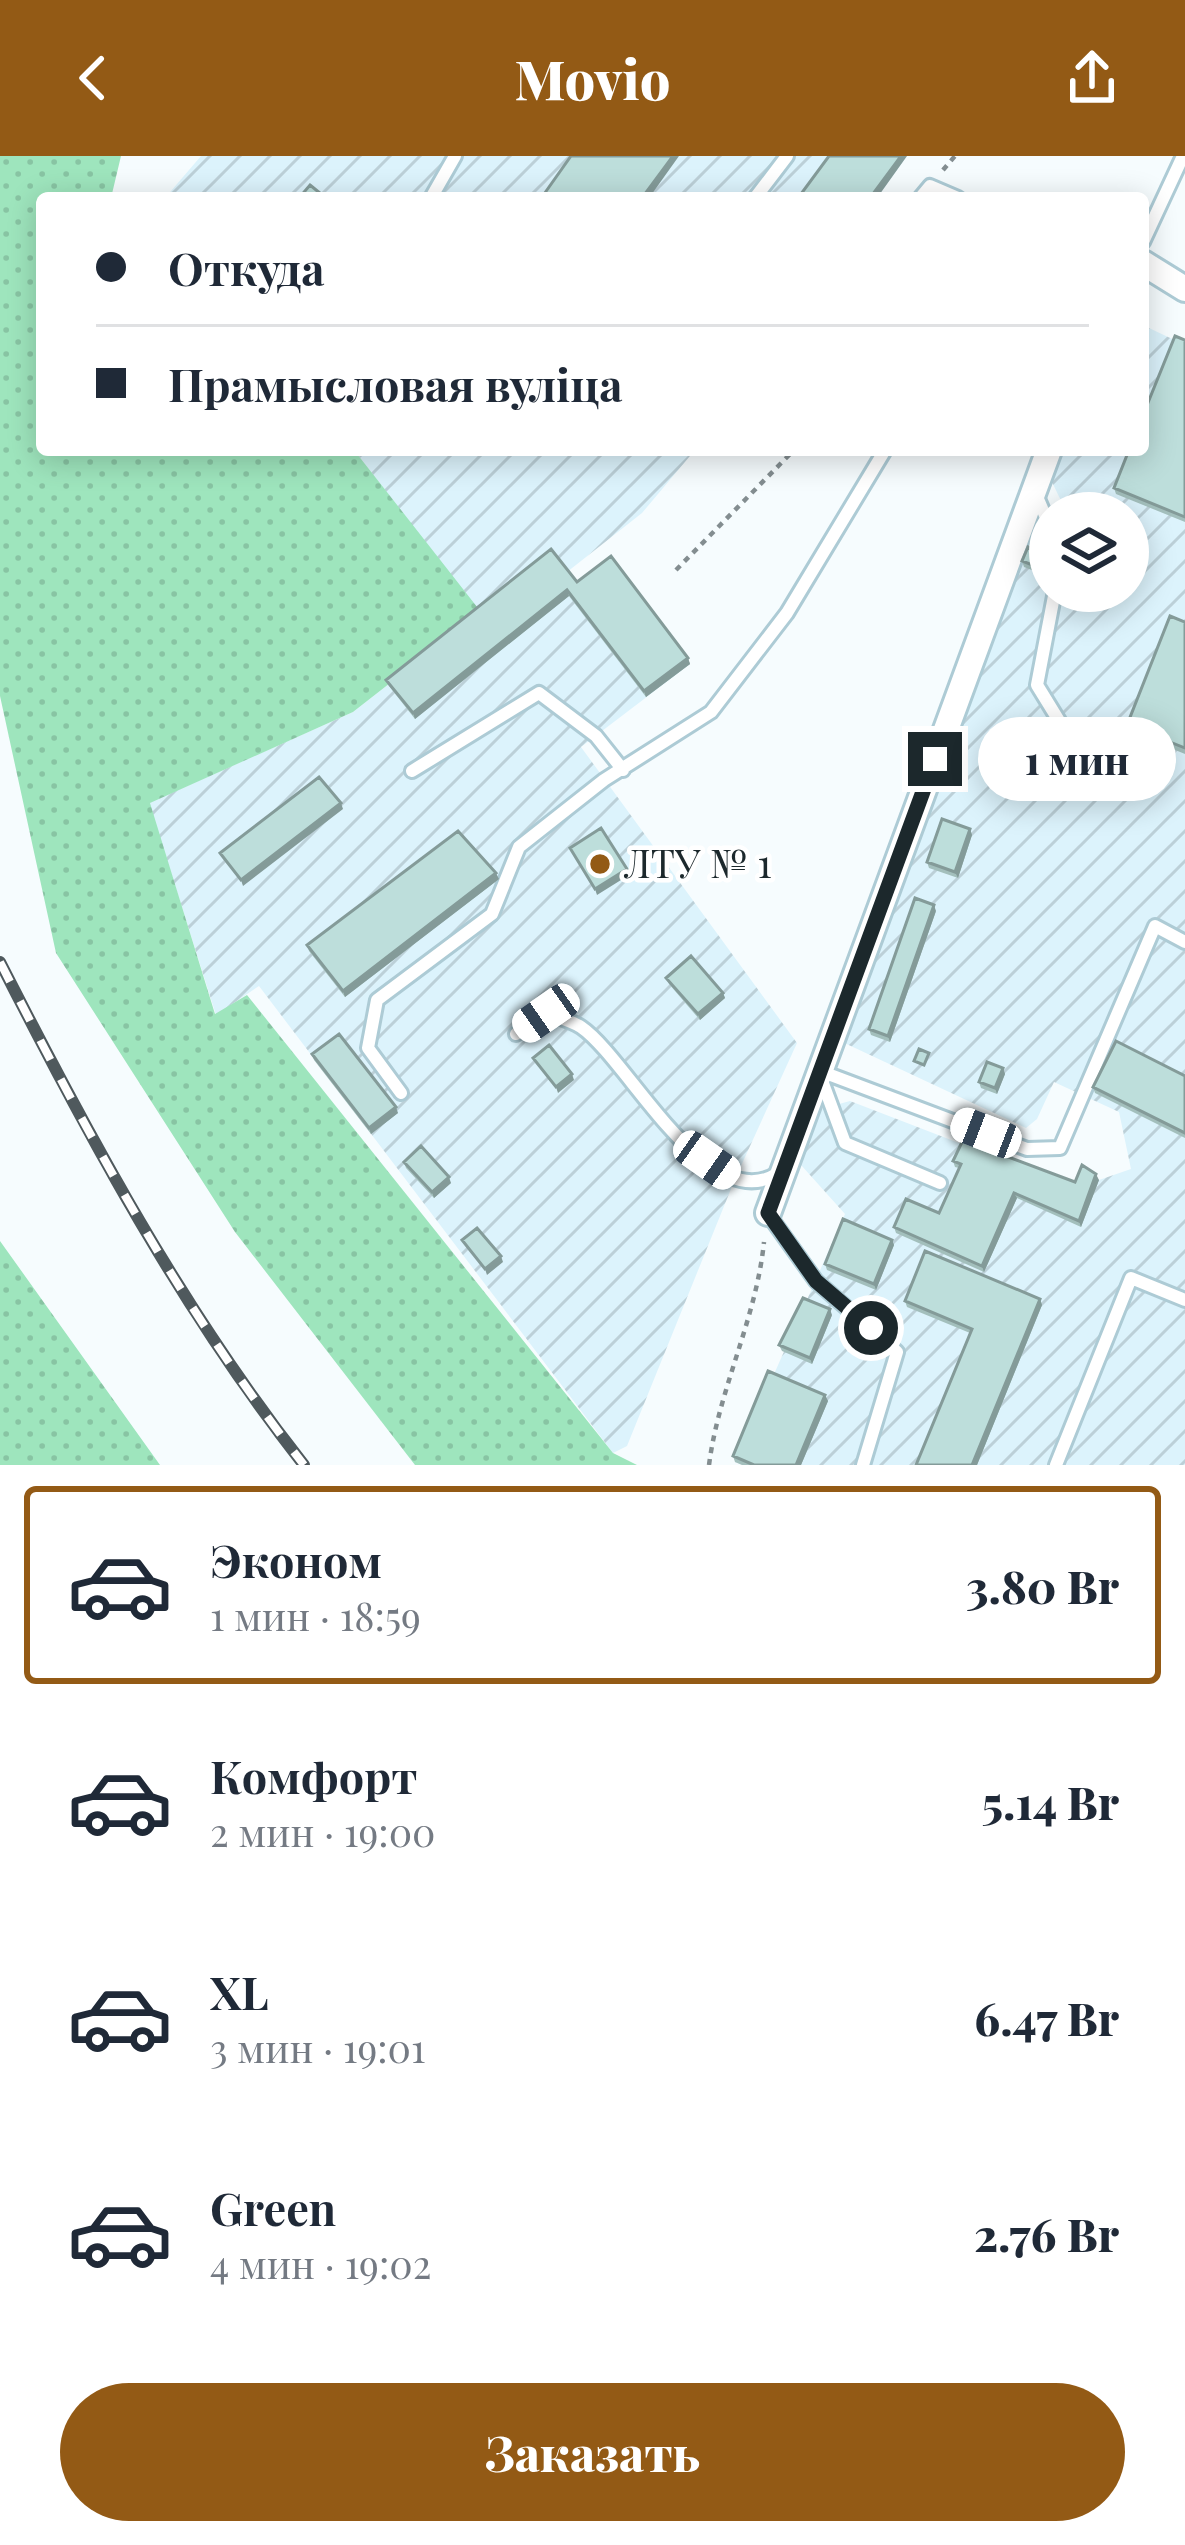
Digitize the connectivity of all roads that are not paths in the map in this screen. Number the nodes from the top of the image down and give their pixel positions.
1 (455, 156) edge
2 (787, 156) edge
3 (1183, 156) edge
4 (434, 192) edge
5 (759, 192) edge
6 (1149, 229) edge
7 (1149, 267) edge
8 (1185, 289) edge
9 (881, 456) edge
10 (1047, 456) edge
11 (1034, 491) joint
12 (1051, 612) edge
13 (623, 770) junction
14 (412, 771) dead end
15 (1096, 782) dead end
16 (1185, 942) edge
17 (516, 1034) dead end
18 (819, 1071) junction
19 (401, 1094) dead end
20 (783, 1170) junction
21 (940, 1184) dead end
22 (768, 1213) joint
23 (1185, 1300) edge
24 (863, 1465) edge
25 (1056, 1465) edge

1 - 4 lane
2 - 5 lane
3 - 6 lane
7 - 8 street
9 - 13 lane
10 - 11 street
11 - 18 street
12 - 15 lane
13 - 14 lane
13 - 19 lane
16 - 18 lane
17 - 20 lane
18 - 20 street
18 - 21 lane
20 - 22 street
22 - 24 lane
23 - 25 lane

